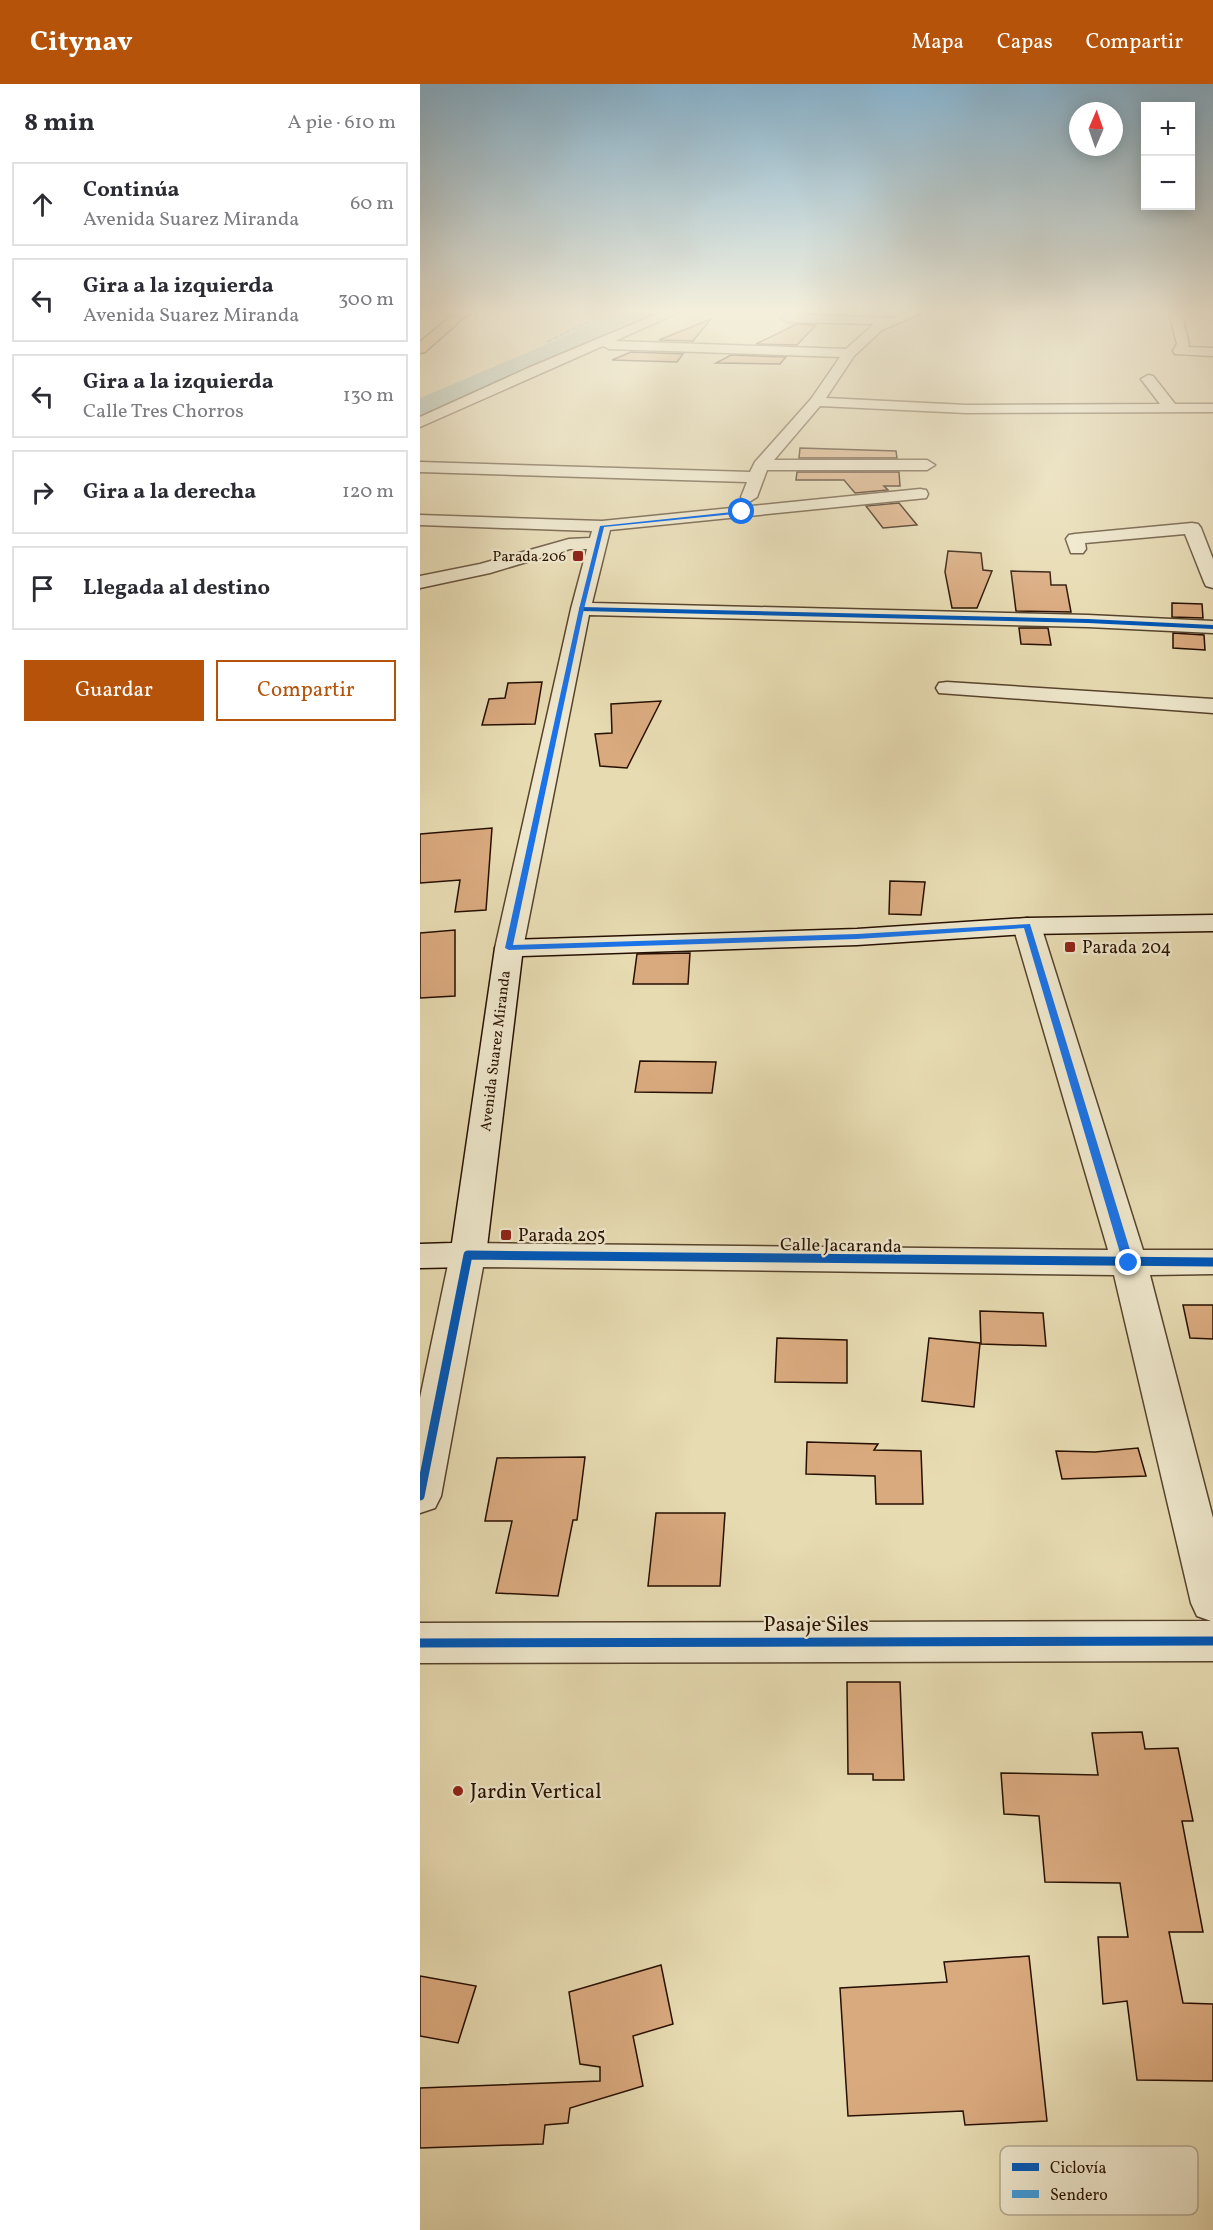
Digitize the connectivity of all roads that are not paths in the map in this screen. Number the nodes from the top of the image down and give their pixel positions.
1 (446, 411) edge
2 (808, 411) edge
3 (420, 423) edge
4 (927, 465) dead end
5 (420, 467) edge
6 (759, 471) junction
7 (920, 495) dead end
8 (742, 512) junction
9 (420, 519) edge
10 (601, 534) junction
11 (1077, 549) dead end
12 (420, 582) edge
13 (1213, 582) edge
14 (581, 609) junction
15 (1213, 627) edge
16 (947, 688) dead end
17 (1213, 706) edge
18 (1213, 923) edge
19 (1028, 926) junction
20 (509, 948) junction
21 (468, 1255) junction
22 (420, 1256) edge
23 (1213, 1262) edge
24 (1129, 1263) junction
25 (420, 1496) edge
26 (1213, 1603) edge
27 (1213, 1641) edge
28 (420, 1643) edge

1 - 3 street
2 - 6 street
4 - 6 street
5 - 6 street
6 - 8 street
7 - 8 street
8 - 10 street
9 - 10 street
10 - 12 street
10 - 14 street, Avenida Suarez Miranda
11 - 13 street
14 - 15 street
14 - 20 street, Avenida Suarez Miranda
16 - 17 street
18 - 19 street
19 - 20 street
19 - 24 street
20 - 21 street, Avenida Suarez Miranda
21 - 22 street, Calle Jacaranda
21 - 24 street, Calle Jacaranda
21 - 25 street, Avenida Suarez Miranda
23 - 24 street, Calle Jacaranda
24 - 26 street
27 - 28 street, Pasaje Siles

